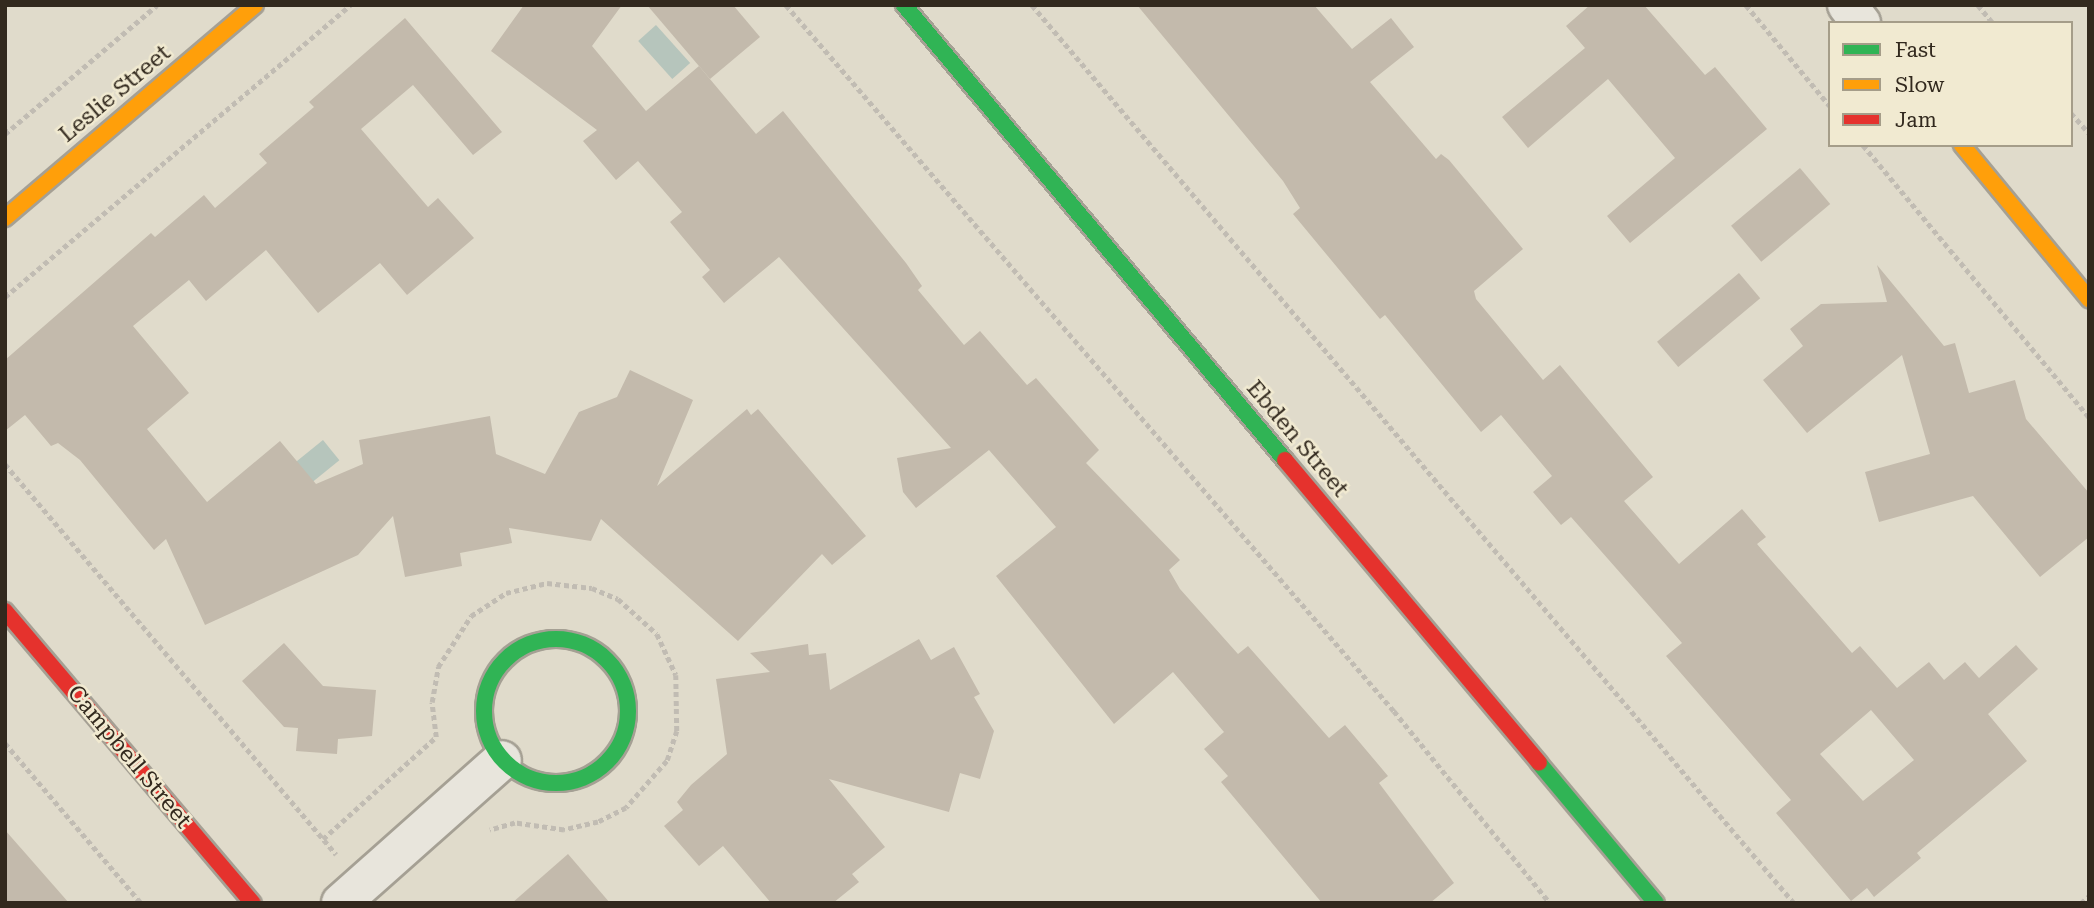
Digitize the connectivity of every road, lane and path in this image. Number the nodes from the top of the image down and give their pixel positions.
1 (157, 5) edge
2 (255, 5) edge
3 (350, 5) edge
4 (786, 5) edge
5 (904, 5) edge
6 (1032, 5) edge
7 (1746, 5) edge
8 (1847, 5) edge
9 (1978, 5) edge
10 (1859, 21) edge
11 (1991, 21) edge
12 (1828, 104) edge
13 (2073, 115) edge
14 (2089, 133) edge
15 (5, 134) edge
16 (1865, 147) edge
17 (1964, 147) edge
18 (5, 218) edge
19 (5, 298) edge
20 (2089, 299) edge
21 (2089, 416) edge
22 (5, 464) edge
23 (5, 611) edge
24 (5, 743) edge
25 (502, 760) junction
26 (351, 894) edge
27 (2089, 896) edge
28 (141, 903) edge
29 (253, 903) edge
30 (1550, 903) edge
31 (1656, 903) edge
32 (1794, 903) edge
33 (2081, 903) edge

1 - 15 path
2 - 18 street, Leslie Street
3 - 19 path
4 - 30 path
5 - 31 street, Ebden Street
6 - 32 path
7 - 12 path
8 - 10 street
9 - 11 path
13 - 14 path
16 - 21 path
17 - 20 street
22 - 26 path
23 - 29 street, Campbell Street
24 - 28 path
25 - 25 street
25 - 26 street
27 - 33 path

